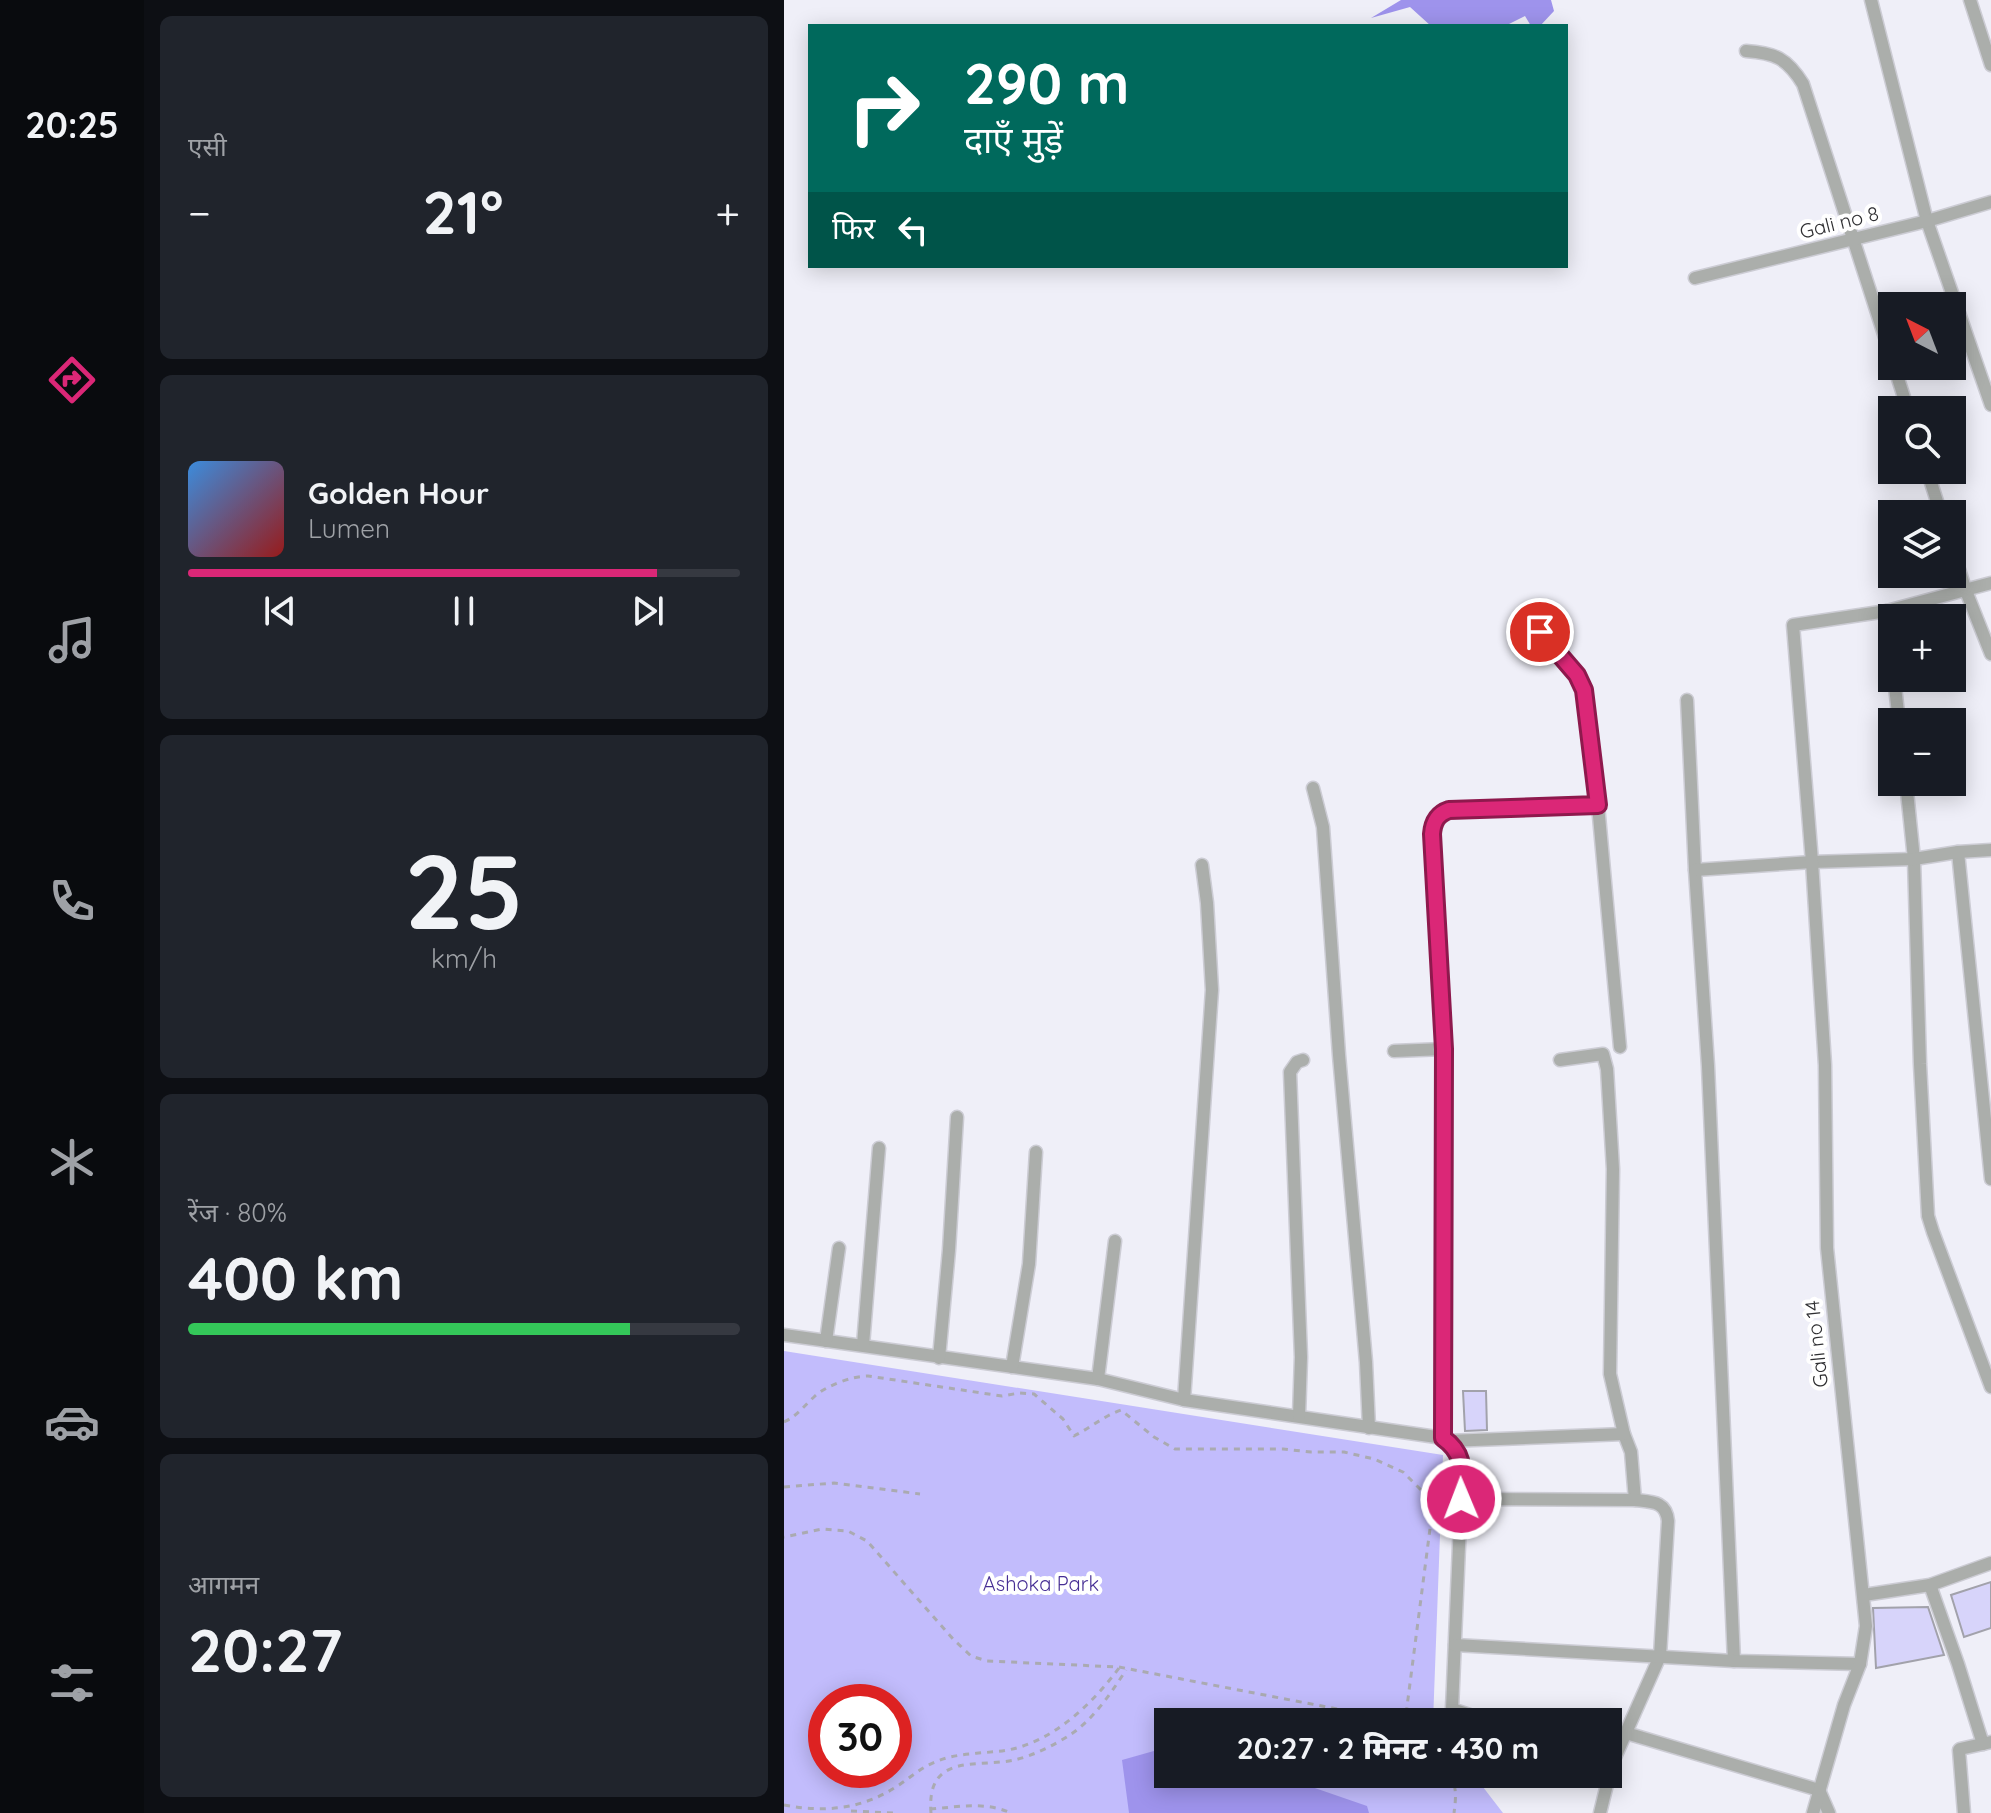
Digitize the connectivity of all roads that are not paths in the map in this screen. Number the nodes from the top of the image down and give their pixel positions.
1 (1871, 0) edge
2 (1970, 0) edge
3 (1746, 51) dead end
4 (1991, 65) edge
5 (1991, 202) edge
6 (1927, 221) junction
7 (1854, 238) junction
8 (1695, 278) dead end
9 (1878, 314) edge
10 (1991, 405) edge
11 (1991, 583) edge
12 (1965, 588) edge
13 (1966, 591) junction
14 (1915, 604) edge
15 (1878, 612) edge
16 (1540, 632) dead end
17 (1991, 654) edge
18 (1687, 700) dead end
19 (1313, 788) dead end
20 (1907, 796) edge
21 (1598, 805) junction
22 (1991, 850) edge
23 (1958, 852) junction
24 (1914, 859) junction
25 (1812, 862) junction
26 (1202, 865) dead end
27 (1695, 870) junction
28 (1620, 1047) dead end
29 (1444, 1049) junction
30 (1394, 1051) dead end
31 (1303, 1060) dead end
32 (1560, 1060) dead end
33 (957, 1117) dead end
34 (879, 1148) dead end
35 (1036, 1152) dead end
36 (1991, 1179) edge
37 (1115, 1241) dead end
38 (839, 1248) dead end
39 (784, 1335) edge
40 (826, 1341) junction
41 (863, 1345) junction
42 (939, 1358) junction
43 (1012, 1367) junction
44 (1098, 1379) junction
45 (1991, 1387) edge
46 (1184, 1400) junction
47 (1299, 1416) junction
48 (1369, 1428) junction
49 (1624, 1434) junction
50 (1445, 1440) junction
51 (1461, 1499) junction
52 (1635, 1500) junction
53 (1991, 1563) edge
54 (1930, 1585) junction
55 (1864, 1595) junction
56 (1455, 1645) junction
57 (1660, 1656) junction
58 (1734, 1661) junction
59 (1860, 1664) junction
60 (1452, 1708) edge
61 (1626, 1733) junction
62 (1622, 1740) edge
63 (1987, 1743) edge
64 (1605, 1788) edge
65 (1819, 1790) junction
66 (1600, 1813) edge
67 (1813, 1813) edge
68 (1829, 1813) edge
69 (1964, 1813) edge

1 - 6 street
2 - 4 street
3 - 7 street
5 - 6 street, Gali no 8
6 - 7 street, Gali no 8
6 - 10 street
7 - 8 street, Gali no 8
7 - 9 street
11 - 13 street
12 - 13 street
13 - 14 street
13 - 17 street
15 - 25 street, Gali no 14
16 - 21 street
18 - 27 street
19 - 48 street
20 - 24 street
21 - 28 street
21 - 29 street
22 - 23 street
23 - 24 street
23 - 36 street
24 - 25 street
24 - 45 street
25 - 27 street
25 - 55 street, Gali no 14
26 - 46 street
27 - 58 street
29 - 30 street
29 - 50 street
31 - 47 street
32 - 49 street
33 - 42 street
34 - 41 street
35 - 43 street
37 - 44 street
38 - 40 street
39 - 40 street
40 - 41 street
41 - 42 street
42 - 43 street
43 - 44 street
44 - 46 street
46 - 47 street
47 - 48 street
48 - 50 street
49 - 50 street
49 - 52 street
50 - 51 street
51 - 52 street
51 - 56 street
52 - 57 street
53 - 54 street
54 - 55 street
54 - 63 street
55 - 59 street, Gali no 14
56 - 57 street
56 - 60 street
57 - 58 street
57 - 61 street
58 - 59 street
59 - 65 street, Gali no 14
61 - 62 street
61 - 65 street
63 - 69 street
64 - 66 street
65 - 67 street, Gali no 14
65 - 68 street

